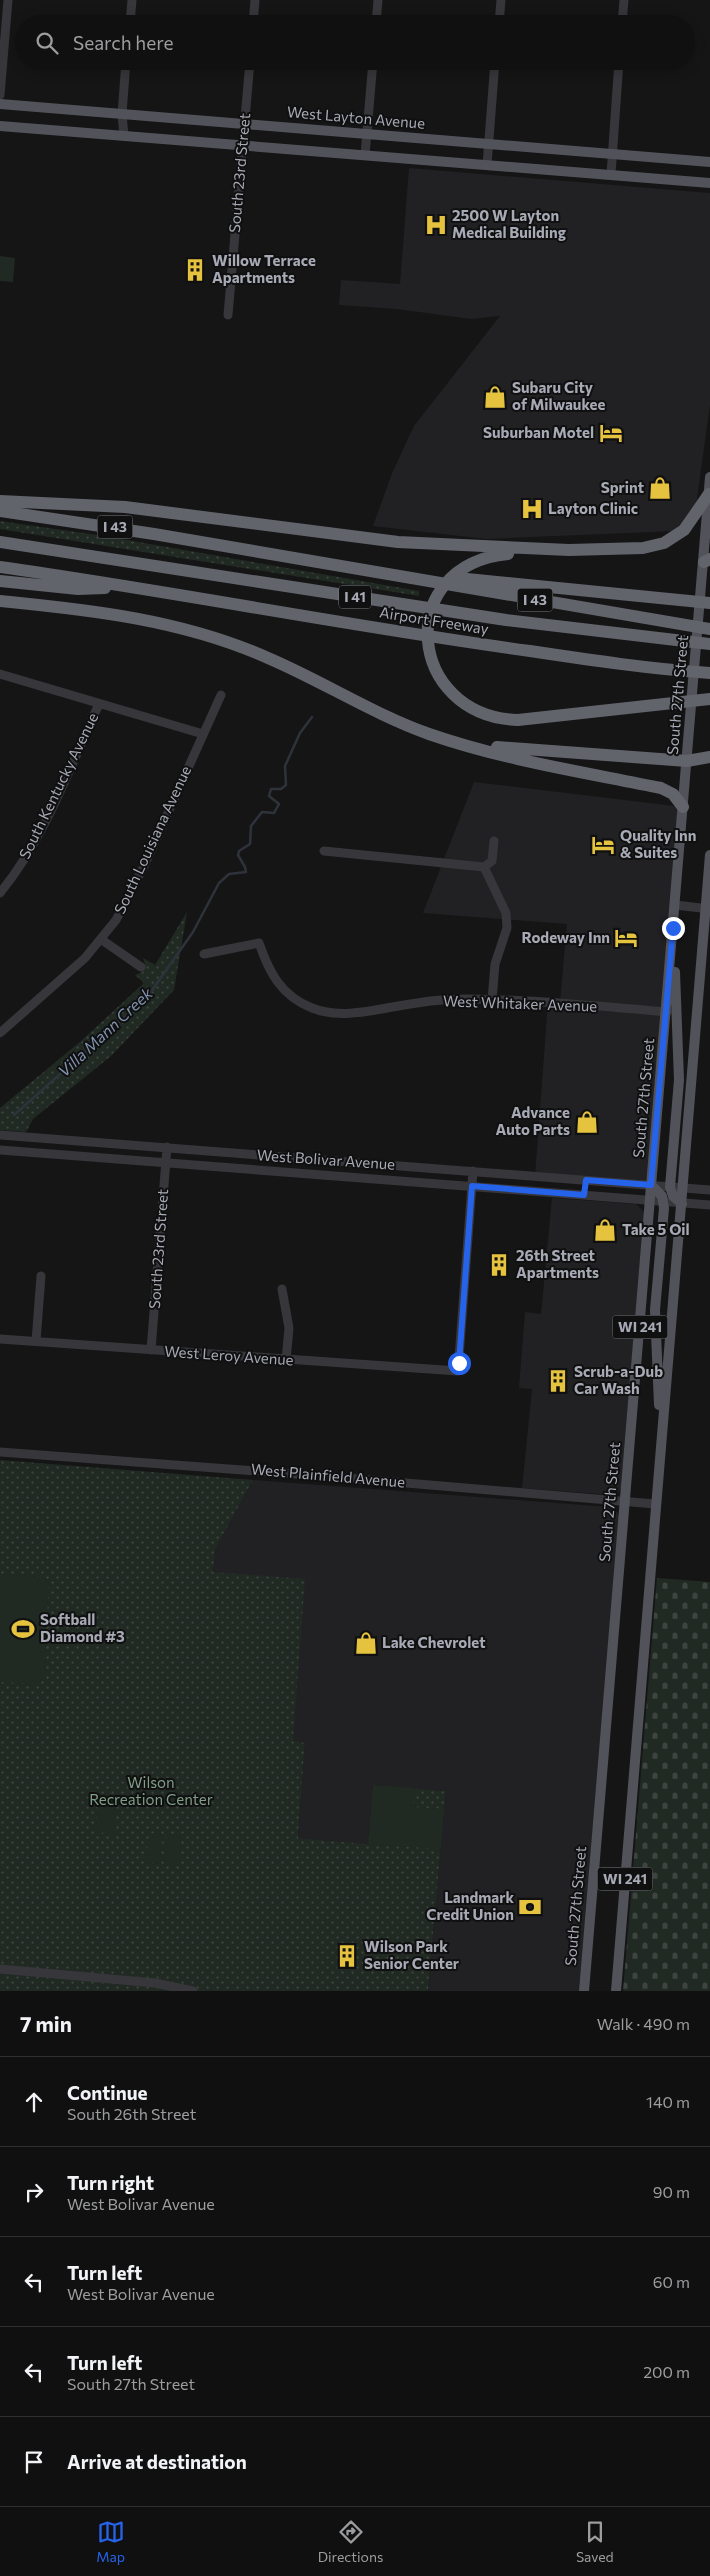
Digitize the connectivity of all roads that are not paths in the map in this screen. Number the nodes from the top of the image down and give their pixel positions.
1 (8, 0) edge
2 (132, 0) edge
3 (255, 0) edge
4 (378, 0) edge
5 (501, 0) edge
6 (624, 0) edge
7 (131, 15) edge
8 (254, 15) edge
9 (377, 15) edge
10 (500, 15) edge
11 (623, 15) edge
12 (125, 70) edge
13 (249, 70) edge
14 (372, 70) edge
15 (495, 70) edge
16 (618, 70) edge
17 (0, 95) edge
18 (0, 104) edge
19 (122, 114) junction
20 (244, 124) junction
21 (0, 126) edge
22 (367, 133) junction
23 (124, 136) junction
24 (489, 144) junction
25 (243, 145) junction
26 (612, 154) junction
27 (365, 155) junction
28 (710, 162) edge
29 (487, 165) junction
30 (611, 174) junction
31 (710, 183) edge
32 (228, 315) dead end
33 (710, 477) edge
34 (708, 494) junction
35 (0, 501) edge
36 (0, 511) edge
37 (0, 542) edge
38 (542, 550) junction
39 (707, 560) edge
40 (0, 567) edge
41 (360, 570) junction
42 (0, 581) edge
43 (125, 588) junction
44 (0, 601) edge
45 (710, 603) edge
46 (710, 629) edge
47 (710, 644) edge
48 (710, 673) edge
49 (0, 674) edge
50 (221, 695) dead end
51 (710, 699) edge
52 (99, 704) junction
53 (203, 734) junction
54 (450, 741) junction
55 (710, 757) edge
56 (687, 761) junction
57 (683, 807) junction
58 (494, 841) dead end
59 (324, 851) dead end
60 (710, 855) edge
61 (484, 866) junction
62 (0, 893) edge
63 (675, 906) junction
64 (707, 909) edge
65 (672, 934) junction
66 (102, 940) junction
67 (204, 954) dead end
68 (141, 967) dead end
69 (492, 1000) junction
70 (667, 1012) junction
71 (2, 1028) edge
72 (0, 1135) edge
73 (167, 1147) junction
74 (0, 1150) edge
75 (322, 1159) junction
76 (166, 1163) junction
77 (473, 1171) junction
78 (321, 1175) junction
79 (586, 1180) junction
80 (651, 1185) junction
81 (472, 1186) junction
82 (670, 1187) junction
83 (683, 1188) junction
84 (710, 1190) edge
85 (584, 1195) junction
86 (650, 1200) junction
87 (663, 1202) junction
88 (682, 1204) junction
89 (710, 1205) edge
90 (41, 1276) dead end
91 (282, 1289) dead end
92 (0, 1339) edge
93 (36, 1341) junction
94 (151, 1350) junction
95 (286, 1360) junction
96 (661, 1446) junction
97 (0, 1452) edge
98 (626, 1501) junction
99 (655, 1504) junction
100 (0, 1969) edge
101 (193, 1991) edge
102 (584, 1991) edge
103 (616, 1991) edge

1 - 17 street
2 - 7 street
3 - 8 street
4 - 9 street
5 - 10 street
6 - 11 street
12 - 19 street
13 - 20 street, South 23rd Street
14 - 22 street
15 - 24 street
16 - 26 street
18 - 19 main road, West Layton Avenue
19 - 20 main road, West Layton Avenue
19 - 23 street
20 - 22 main road, West Layton Avenue
20 - 25 street, South 23rd Street
21 - 23 main road
22 - 24 main road, West Layton Avenue
22 - 27 street
23 - 25 main road
24 - 26 main road, West Layton Avenue
24 - 29 street
25 - 27 main road
25 - 32 street, South 23rd Street
26 - 28 main road, West Layton Avenue
26 - 30 street
27 - 29 main road
29 - 30 main road
30 - 31 main road
33 - 34 main road, South 27th Street / WI 241
34 - 38 highway
34 - 39 main road, South 27th Street / WI 241
35 - 38 highway
36 - 41 highway, I 43
37 - 47 highway, I 41
38 - 51 highway
39 - 56 main road, South 27th Street / WI 241
40 - 43 highway, I 41
41 - 45 highway
41 - 46 highway, I 43
42 - 43 highway
43 - 48 highway, Airport Freeway / I 41
44 - 54 highway
49 - 52 street
50 - 53 street, South Louisiana Avenue
52 - 53 street
52 - 62 street, South Kentucky Avenue
53 - 66 street, South Louisiana Avenue
54 - 56 highway
54 - 57 highway
55 - 56 highway
56 - 57 main road, South 27th Street / WI 241
57 - 63 main road, South 27th Street / WI 241
58 - 61 street
59 - 61 street
60 - 64 main road, WI 241
61 - 69 street
63 - 64 street
63 - 65 main road, South 27th Street / WI 241
64 - 83 main road, WI 241
65 - 70 main road, South 27th Street / WI 241
65 - 82 main road
66 - 68 street
66 - 71 street, South Louisiana Avenue
67 - 69 street, West Whitaker Avenue
69 - 70 street, West Whitaker Avenue
70 - 80 main road, South 27th Street / WI 241
72 - 73 street, West Bolivar Avenue
73 - 75 street, West Bolivar Avenue
73 - 76 street, South 23rd Street
74 - 76 street, West Bolivar Avenue
75 - 77 street, West Bolivar Avenue
75 - 78 street
76 - 78 street, West Bolivar Avenue
76 - 94 street, South 23rd Street
77 - 79 street, West Bolivar Avenue
77 - 81 street
78 - 81 street, West Bolivar Avenue
79 - 80 street, West Bolivar Avenue
79 - 85 street
80 - 82 street, West Bolivar Avenue
80 - 86 main road, South 27th Street / WI 241
80 - 87 main road
81 - 85 street, West Bolivar Avenue
81 - 95 street, West Leroy Avenue
82 - 83 street, West Bolivar Avenue
82 - 88 main road
83 - 84 street, West Bolivar Avenue
83 - 88 main road, WI 241
85 - 86 street, West Bolivar Avenue
86 - 87 street, West Bolivar Avenue
86 - 98 main road, South 27th Street / WI 241
87 - 88 street, West Bolivar Avenue
87 - 96 main road
88 - 89 street, West Bolivar Avenue
88 - 96 main road, WI 241
90 - 93 street
91 - 95 street
92 - 93 street, West Leroy Avenue
93 - 94 street, West Leroy Avenue
94 - 95 street, West Leroy Avenue
96 - 99 main road, WI 241
97 - 98 street, West Plainfield Avenue
98 - 99 street, West Plainfield Avenue
98 - 102 main road, South 27th Street / WI 241
99 - 103 main road, WI 241
100 - 101 street

